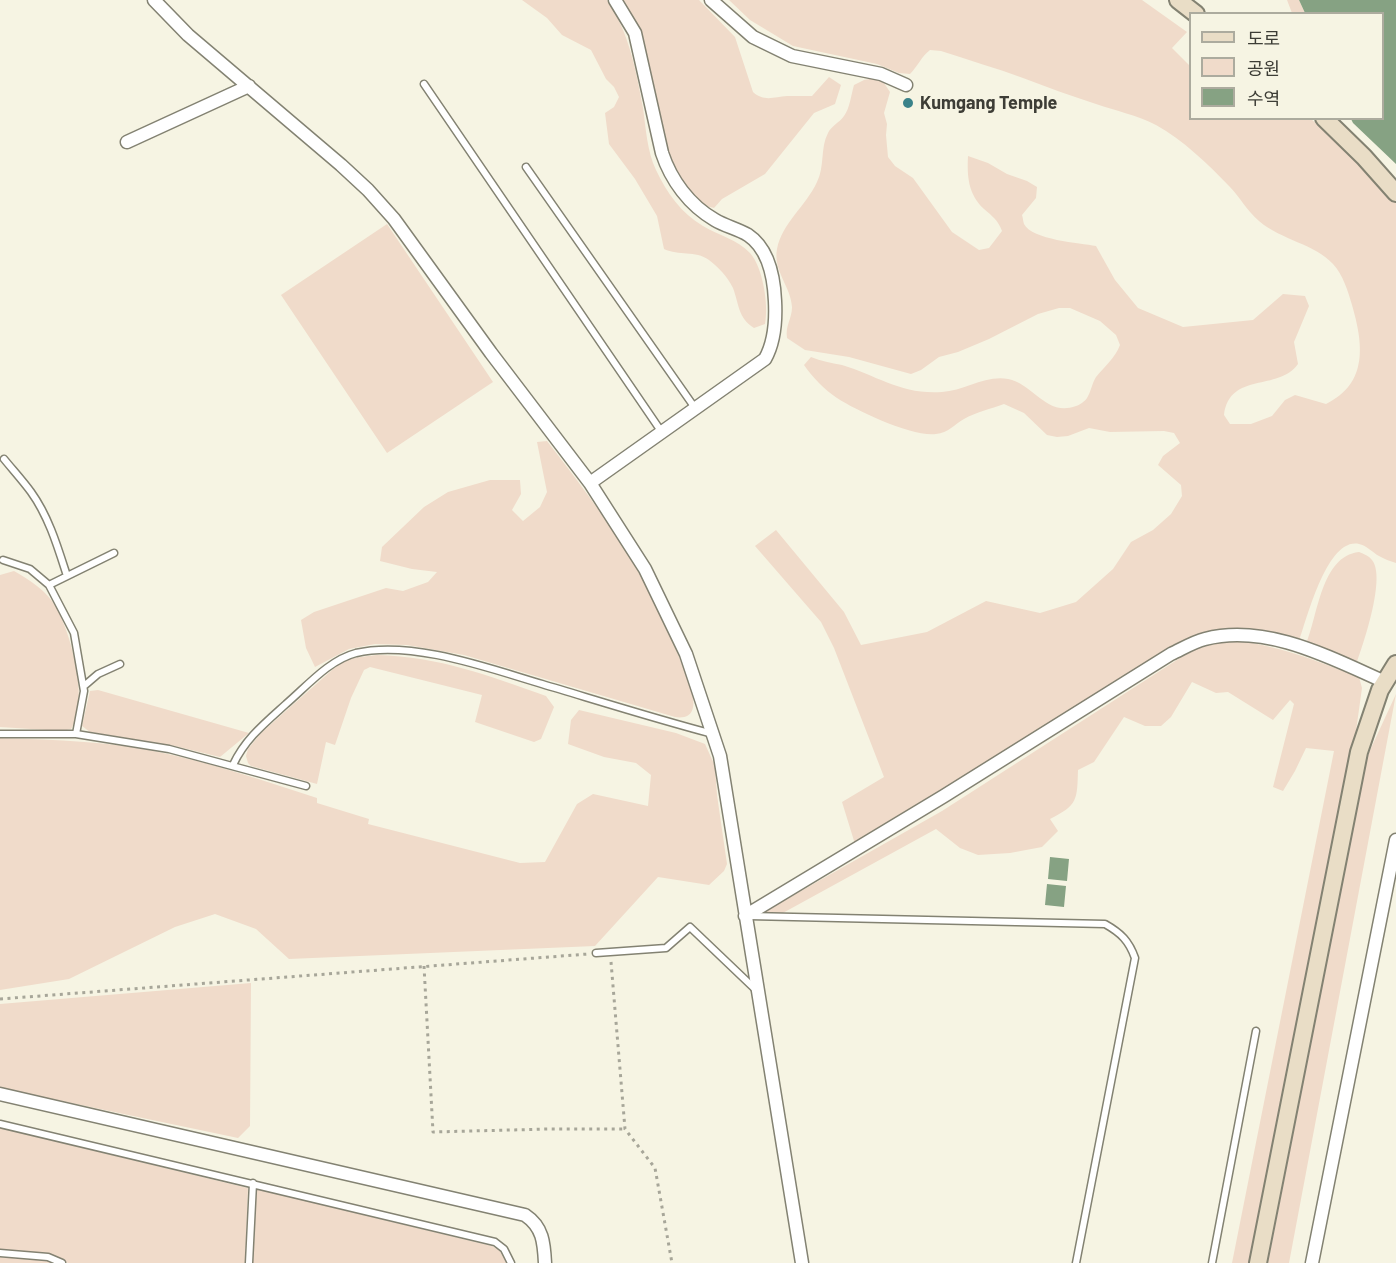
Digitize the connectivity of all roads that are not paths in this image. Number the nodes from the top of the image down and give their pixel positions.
1 (154, 0) edge
2 (615, 0) edge
3 (711, 0) edge
4 (1179, 0) edge
5 (1194, 12) edge
6 (424, 84) dead end
7 (906, 85) dead end
8 (249, 86) junction
9 (1326, 120) edge
10 (127, 141) dead end
11 (526, 167) dead end
12 (1396, 193) edge
13 (695, 408) junction
14 (661, 431) junction
15 (4, 459) dead end
16 (590, 483) junction
17 (114, 553) dead end
18 (3, 560) dead end
19 (67, 576) junction
20 (49, 585) junction
21 (120, 664) dead end
22 (1396, 664) edge
23 (1385, 682) junction
24 (84, 686) junction
25 (0, 734) edge
26 (76, 734) junction
27 (713, 734) junction
28 (233, 765) junction
29 (306, 786) dead end
30 (1396, 840) edge
31 (745, 916) junction
32 (596, 953) road end
33 (758, 991) junction
34 (1256, 1031) dead end
35 (0, 1095) edge
36 (0, 1124) edge
37 (253, 1183) junction
38 (0, 1253) edge
39 (62, 1263) edge
40 (249, 1263) edge
41 (511, 1263) edge
42 (545, 1263) edge
43 (802, 1263) edge
44 (1076, 1263) edge
45 (1212, 1263) edge
46 (1258, 1263) edge
47 (1312, 1263) edge

1 - 8 street
2 - 13 street
3 - 7 street
4 - 5 street
6 - 14 lane
8 - 10 street
8 - 16 street
9 - 12 street
11 - 13 lane
13 - 14 street
14 - 16 street
15 - 19 lane
16 - 27 street
17 - 19 lane
18 - 20 lane
19 - 20 lane
20 - 24 lane
21 - 24 lane
22 - 23 street
23 - 31 street
23 - 46 street
24 - 26 lane
25 - 26 lane
26 - 28 lane
27 - 28 lane
27 - 31 street
28 - 29 lane
30 - 47 street
31 - 33 street
31 - 44 lane
32 - 33 lane
33 - 43 street
34 - 45 lane
35 - 42 street
36 - 37 lane
37 - 40 lane
37 - 41 lane
38 - 39 lane

